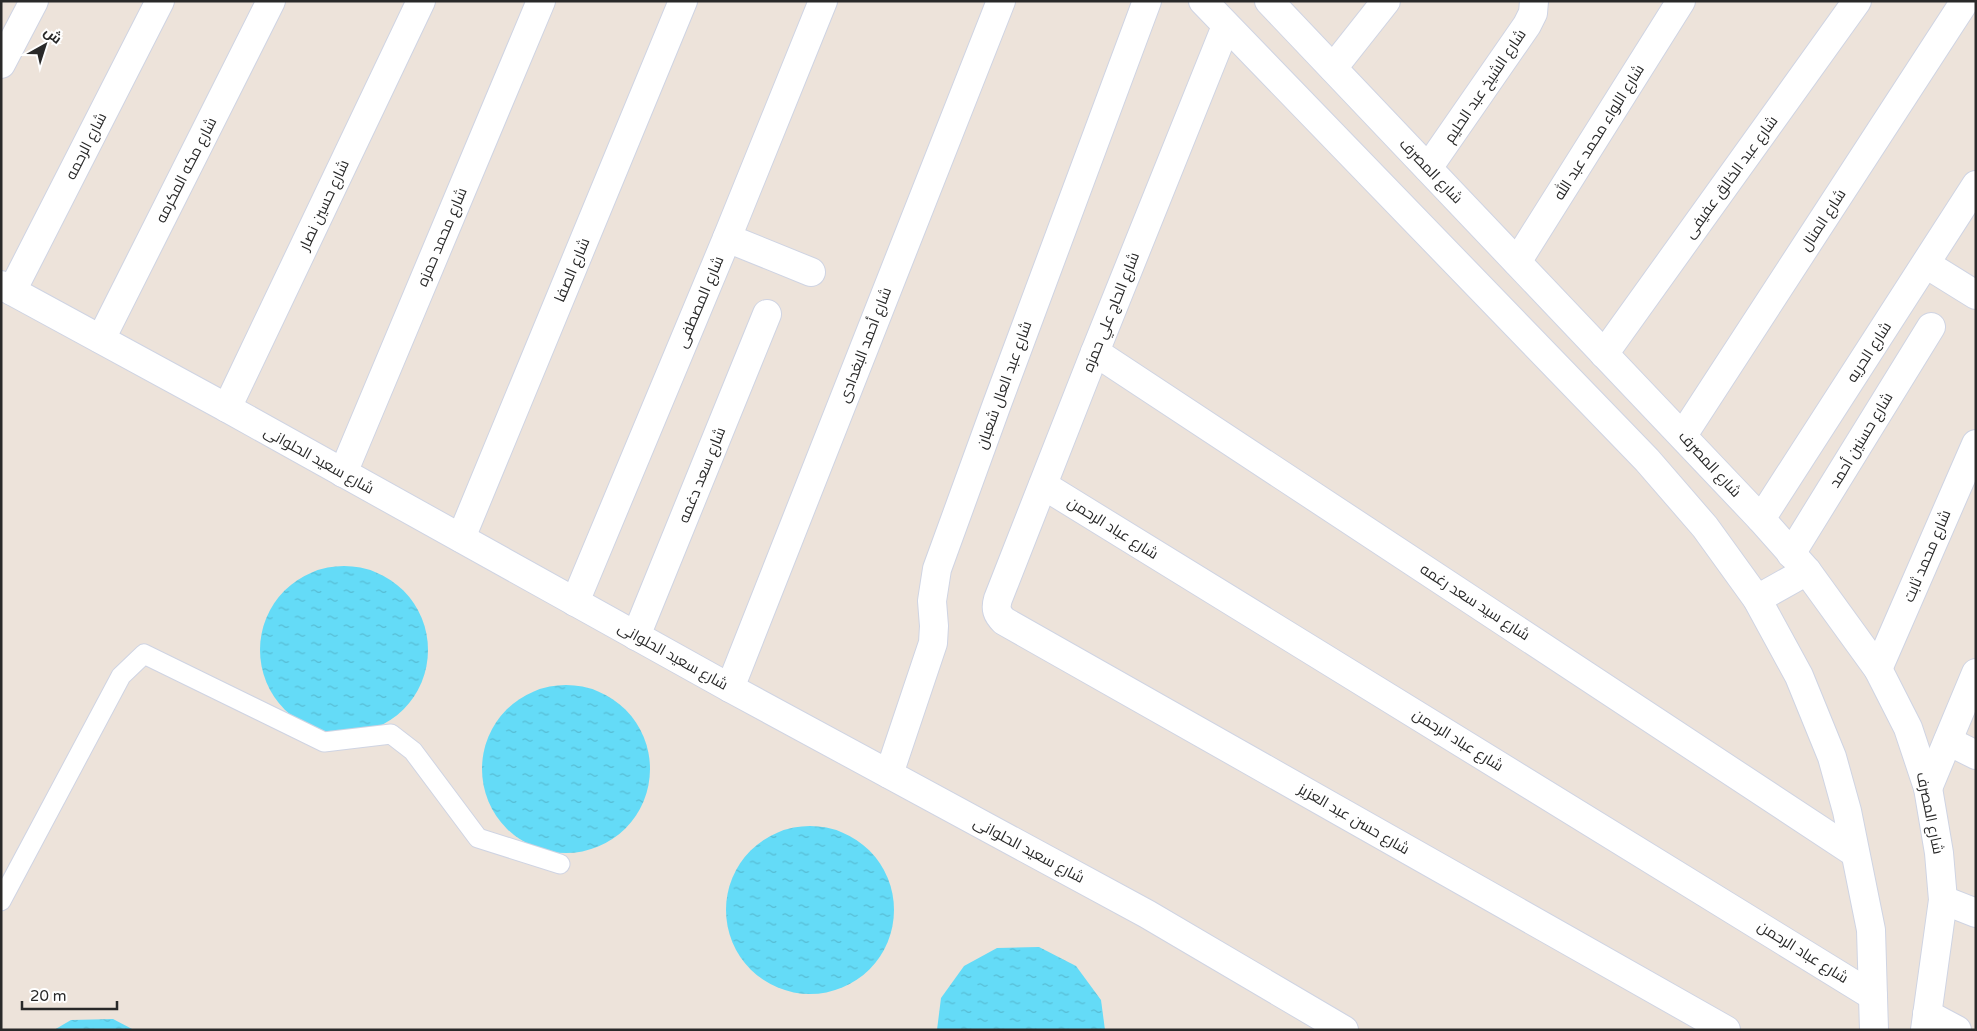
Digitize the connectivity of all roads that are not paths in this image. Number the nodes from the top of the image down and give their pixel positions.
1 (34, 1) edge
2 (160, 1) edge
3 (271, 1) edge
4 (421, 1) edge
5 (541, 1) edge
6 (683, 1) edge
7 (823, 1) edge
8 (1000, 1) edge
9 (1147, 1) edge
10 (1203, 1) edge
11 (1269, 1) edge
12 (1386, 1) edge
13 (1534, 1) edge
14 (1681, 1) edge
15 (1857, 1) edge
16 (1963, 4) dead end
17 (1226, 26) junction
18 (1, 64) edge
19 (1333, 68) junction
20 (1428, 168) junction
21 (1976, 185) edge
22 (727, 238) junction
23 (1517, 262) junction
24 (1926, 264) junction
25 (811, 272) dead end
26 (6, 288) edge
27 (1976, 295) edge
28 (767, 314) dead end
29 (1930, 327) dead end
30 (101, 339) junction
31 (1095, 352) junction
32 (1604, 354) junction
33 (227, 408) junction
34 (1683, 435) junction
35 (1976, 444) edge
36 (343, 473) junction
37 (1969, 478) edge
38 (1042, 485) junction
39 (1761, 519) junction
40 (460, 538) junction
41 (1799, 563) junction
42 (1757, 599) junction
43 (998, 600) joint
44 (575, 602) junction
45 (636, 636) junction
46 (1878, 669) junction
47 (1976, 674) edge
48 (730, 688) junction
49 (1948, 741) junction
50 (1976, 755) edge
51 (889, 774) junction
52 (1928, 788) junction
53 (1856, 853) junction
54 (560, 864) dead end
55 (1943, 900) junction
56 (1, 901) edge
57 (1976, 913) edge
58 (1873, 996) junction
59 (1926, 1022) edge
60 (1344, 1030) edge
61 (1726, 1030) edge
62 (1874, 1030) edge
63 (1957, 1030) edge

1 - 18 street
2 - 26 street, شارع الرحمه
3 - 30 street, شارع مكه المكرمه
4 - 33 street, شارع حسين نصار
5 - 36 street, شارع محمد حمزه
6 - 40 street, شارع الصفا
7 - 22 street, شارع المصطفى
8 - 48 street, شارع أحمد البغدادى
9 - 51 street, شارع عبد العال شعبان
10 - 17 street
11 - 19 street, شارع المصرف
12 - 19 street
13 - 20 street, شارع الشيخ عبد الحليم
14 - 23 street, شارع اللواء محمد عبد الله
15 - 32 street, شارع عبد الخالق عفيفى
16 - 34 street, شارع المنال
17 - 31 street, شارع الحاج علي حمزه
17 - 42 street
19 - 20 street, شارع المصرف
20 - 23 street, شارع المصرف
21 - 24 street, شارع الحريه
22 - 25 street
22 - 44 street, شارع المصطفى
23 - 32 street, شارع المصرف
24 - 27 street
24 - 39 street, شارع الحريه
26 - 30 street, شارع سعيد الحلوانى
28 - 45 street, شارع سعد دغمه
29 - 41 street, شارع حسنين أحمد
30 - 33 street, شارع سعيد الحلوانى
31 - 38 street, شارع الحاج علي حمزه
31 - 53 street, شارع سيد سعد رغمه
32 - 34 street, شارع المصرف
33 - 36 street, شارع سعيد الحلوانى
34 - 39 street, شارع المصرف
35 - 37 street, شارع محمد ثابت
36 - 40 street, شارع سعيد الحلوانى
37 - 46 street, شارع محمد ثابت
38 - 43 street, شارع الحاج علي حمزه
38 - 58 street, شارع عباد الرحمن
39 - 41 street, شارع المصرف
40 - 44 street, شارع سعيد الحلوانى
41 - 42 street
41 - 46 street, شارع المصرف
42 - 53 street
43 - 61 street, شارع حسن عبد العزيز
44 - 45 street, شارع سعيد الحلوانى
45 - 48 street, شارع سعيد الحلوانى
46 - 52 street, شارع المصرف
47 - 49 street
48 - 51 street, شارع سعيد الحلوانى
49 - 50 street
49 - 52 street
51 - 60 street, شارع سعيد الحلوانى
52 - 55 street, شارع المصرف
53 - 58 street
54 - 56 lane
55 - 57 street
55 - 59 street, شارع المصرف
58 - 62 street
59 - 63 street

